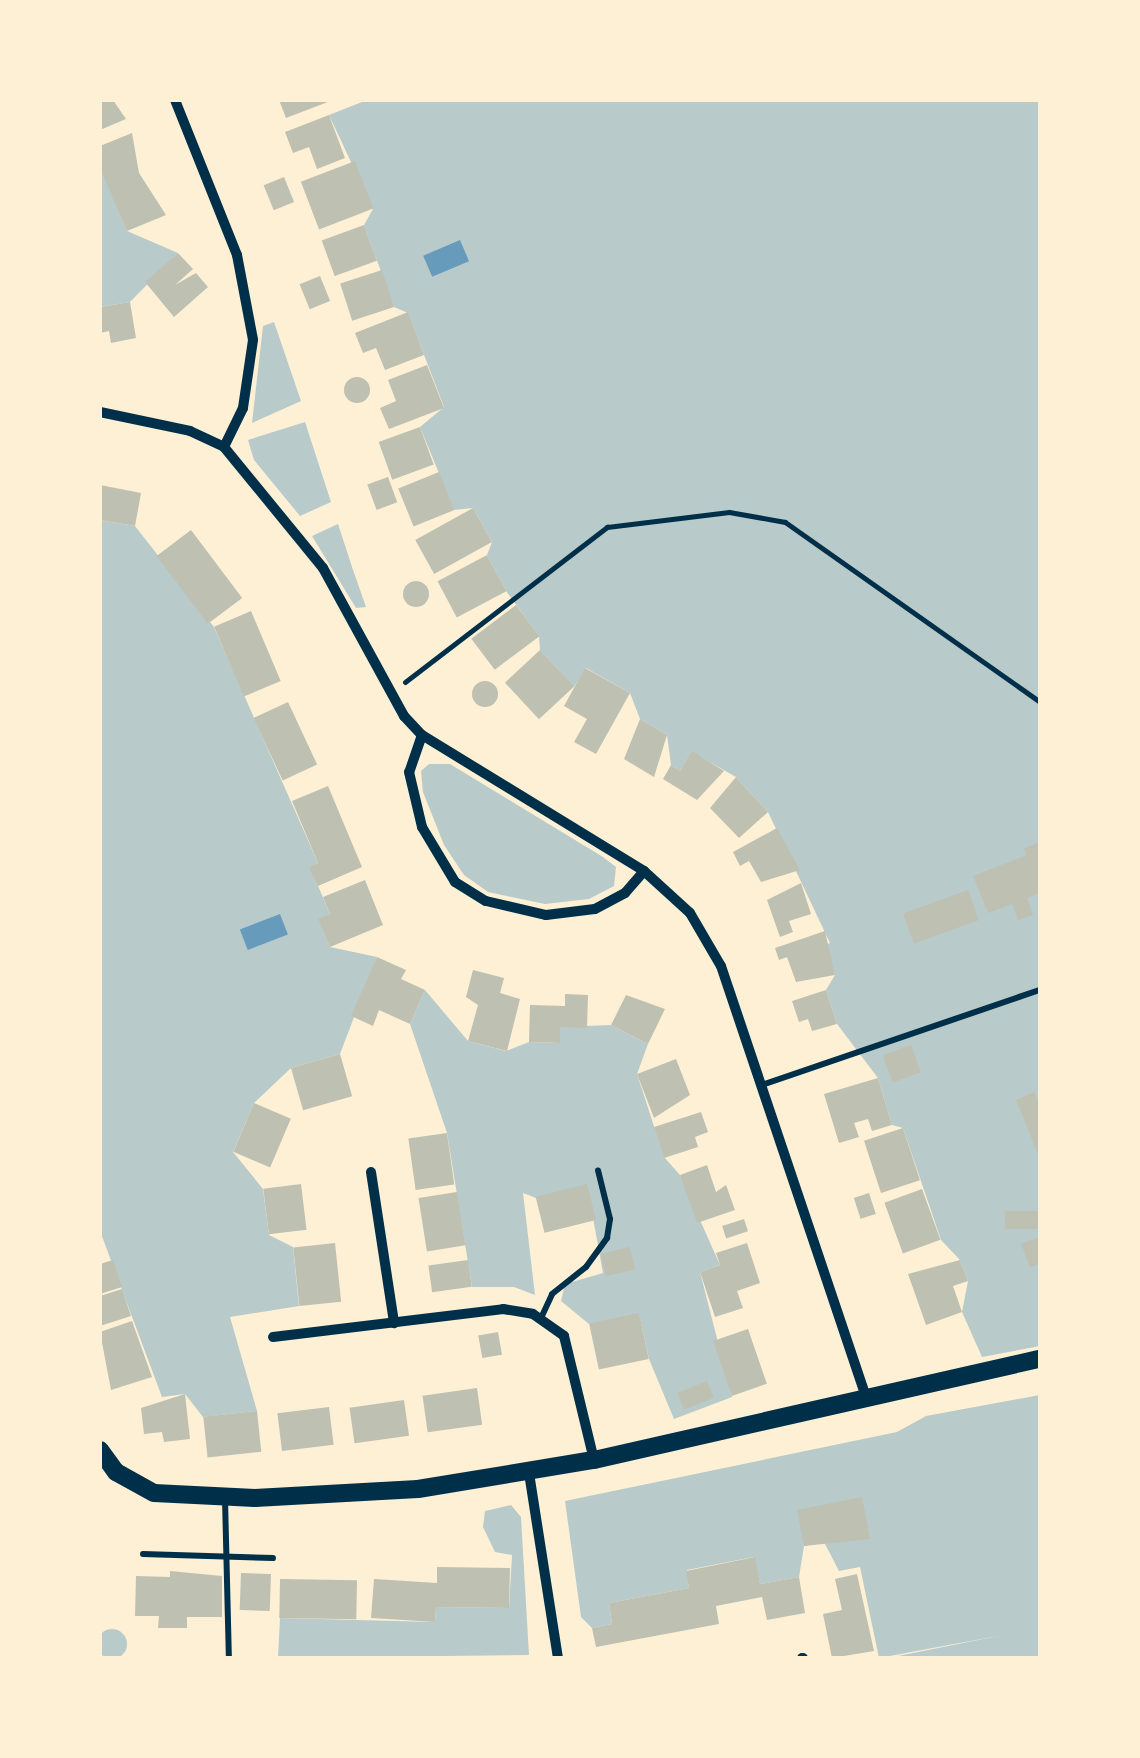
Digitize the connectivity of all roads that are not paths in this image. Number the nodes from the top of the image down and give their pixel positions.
1 (175, 100) edge
2 (100, 412) edge
3 (224, 447) junction
4 (422, 735) junction
5 (644, 871) junction
6 (1040, 990) edge
7 (760, 1086) junction
8 (598, 1170) dead end
9 (371, 1172) dead end
10 (541, 1318) junction
11 (394, 1322) junction
12 (273, 1337) dead end
13 (1040, 1359) edge
14 (866, 1396) junction
15 (100, 1450) edge
16 (594, 1460) junction
17 (529, 1474) junction
18 (225, 1497) junction
19 (142, 1554) dead end
20 (227, 1556) junction
21 (273, 1558) dead end
22 (229, 1658) edge
23 (558, 1658) edge

1 - 3 street
2 - 3 street
3 - 4 street
4 - 5 street
4 - 5 street
5 - 7 street
6 - 7 lane
7 - 14 street
8 - 10 lane
9 - 11 street
10 - 11 street
10 - 16 street
11 - 12 street
13 - 14 street
14 - 16 street
15 - 18 street
16 - 17 street
17 - 18 street
17 - 23 street
18 - 20 lane
19 - 20 lane
20 - 21 lane
20 - 22 lane

